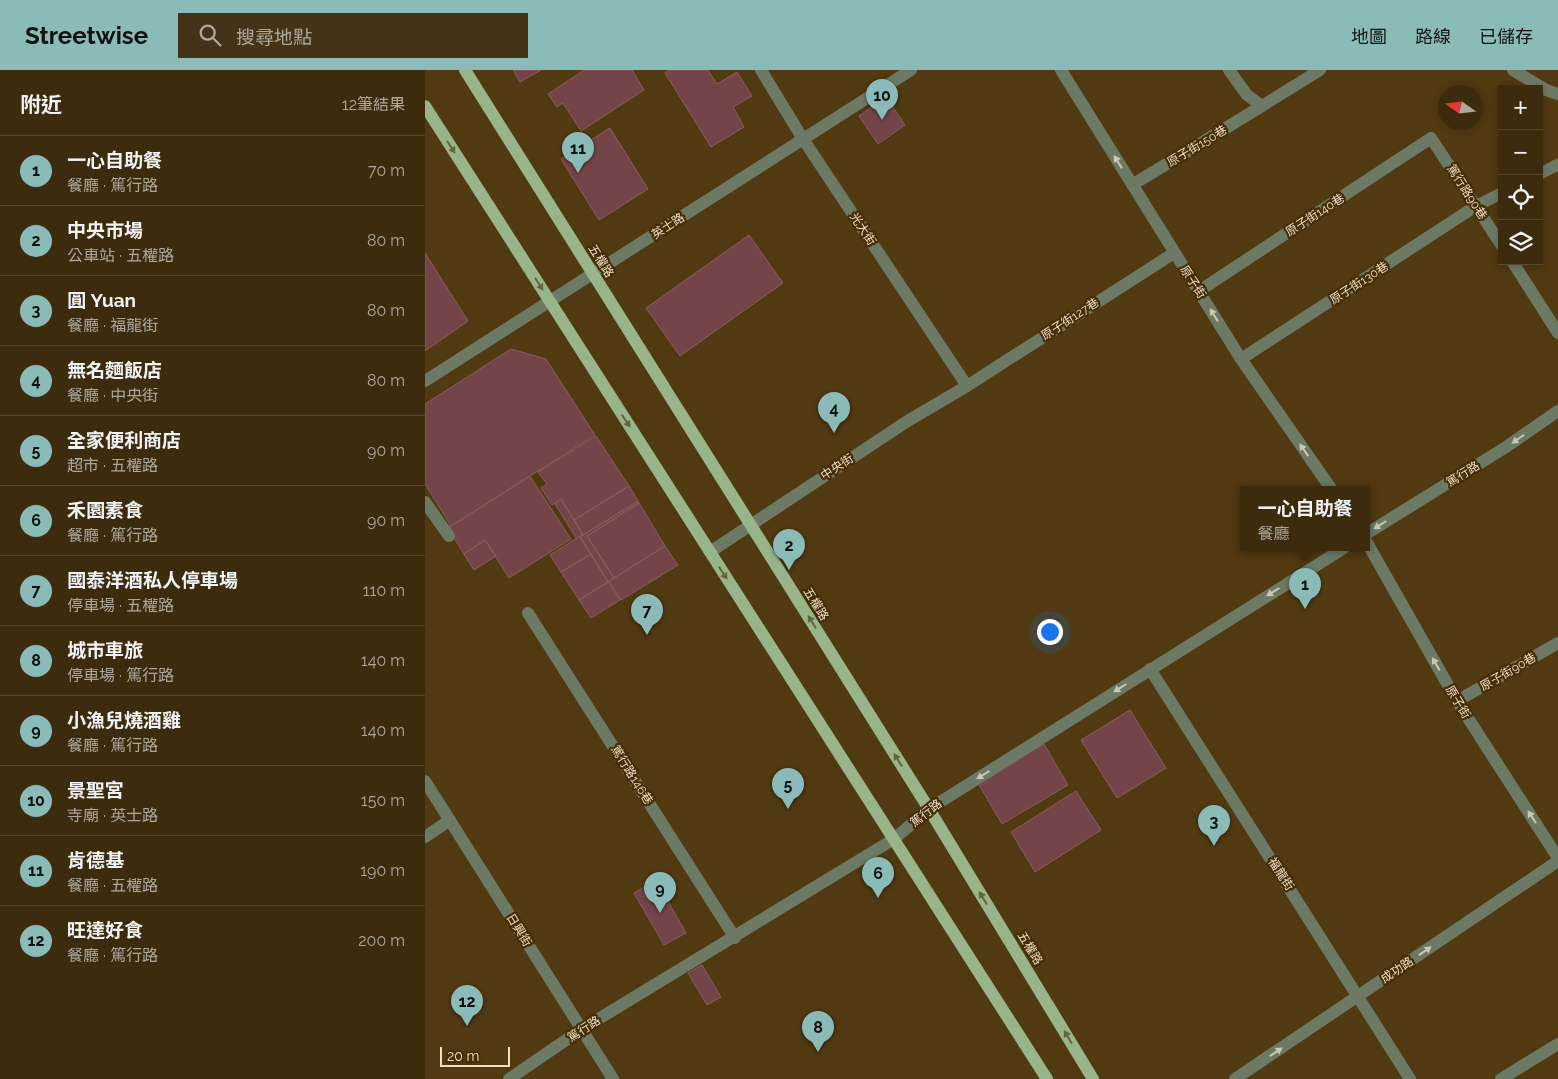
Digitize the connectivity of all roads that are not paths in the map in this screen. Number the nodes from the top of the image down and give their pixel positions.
1 (761, 70) edge
2 (911, 70) edge
3 (1061, 70) edge
4 (1229, 70) edge
5 (1320, 70) edge
6 (1513, 70) edge
7 (466, 71) edge
8 (1558, 94) edge
9 (425, 106) edge
10 (1262, 106) junction
11 (803, 138) junction
12 (1431, 138) joint
13 (1557, 165) edge
14 (1543, 172) edge
15 (1132, 185) junction
16 (1498, 196) edge
17 (1477, 206) junction
18 (1498, 240) edge
19 (1174, 253) junction
20 (1515, 265) edge
21 (593, 274) junction
22 (1199, 291) junction
23 (550, 302) junction
24 (1558, 333) edge
25 (1241, 359) junction
26 (425, 381) edge
27 (967, 386) junction
28 (1558, 411) edge
29 (1329, 486) edge
30 (425, 502) edge
31 (749, 524) junction
32 (1370, 532) edge
33 (449, 536) dead end
34 (1370, 548) edge
35 (1339, 551) edge
36 (710, 552) junction
37 (528, 613) dead end
38 (1558, 643) edge
39 (1150, 669) junction
40 (1457, 700) junction
41 (425, 780) edge
42 (929, 809) junction
43 (450, 820) junction
44 (425, 837) edge
45 (894, 840) junction
46 (1558, 859) edge
47 (735, 938) junction
48 (1359, 996) junction
49 (582, 1029) junction
50 (1558, 1044) edge
51 (509, 1079) edge
52 (613, 1079) edge
53 (1047, 1079) edge
54 (1093, 1079) edge
55 (1235, 1079) edge
56 (1410, 1079) edge
57 (1501, 1079) edge

1 - 11 street, 光大街
2 - 11 street, 英士路
15 -> 3 street, 原子街
4 - 10 street
5 - 10 street, 原子街150巷
6 - 8 street
7 - 21 main road, 五權路
9 -> 23 main road
10 - 15 street, 原子街150巷
11 - 21 street, 英士路
11 - 27 street, 光大街
12 - 17 street, 篤行路90巷
12 - 22 street, 原子街140巷
13 - 14 street
15 - 19 street, 原子街
16 - 17 street, 原子街130巷
17 - 18 street, 篤行路90巷
17 - 25 street, 原子街130巷
19 - 22 street, 原子街
19 - 27 street, 原子街127巷
20 - 24 street
21 - 23 street, 英士路
21 - 31 main road, 五權路
25 -> 22 street, 原子街
23 - 26 street, 英士路
23 -> 36 main road
29 -> 25 street, 原子街
27 - 31 street, 中央街
28 -> 32 street, 篤行路
30 - 33 street
31 - 36 street, 中央街
42 -> 31 main road, 五權路
40 -> 34 street, 原子街
35 -> 39 street, 篤行路
36 -> 45 main road
37 - 47 street, 篤行路146巷
38 - 40 street, 原子街90巷
39 -> 42 street, 篤行路
39 - 48 street, 福龍街
46 -> 40 street, 原子街
41 - 43 street, 日興街
42 - 45 street, 篤行路
54 -> 42 main road, 五權路
43 - 44 street
43 - 49 street, 日興街
45 - 47 street, 篤行路
45 - 53 main road
48 -> 46 street, 成功路
47 - 49 street, 篤行路
55 -> 48 street, 成功路
48 - 56 street, 福龍街
49 - 51 street, 篤行路
49 - 52 street, 日興街
50 - 57 street

